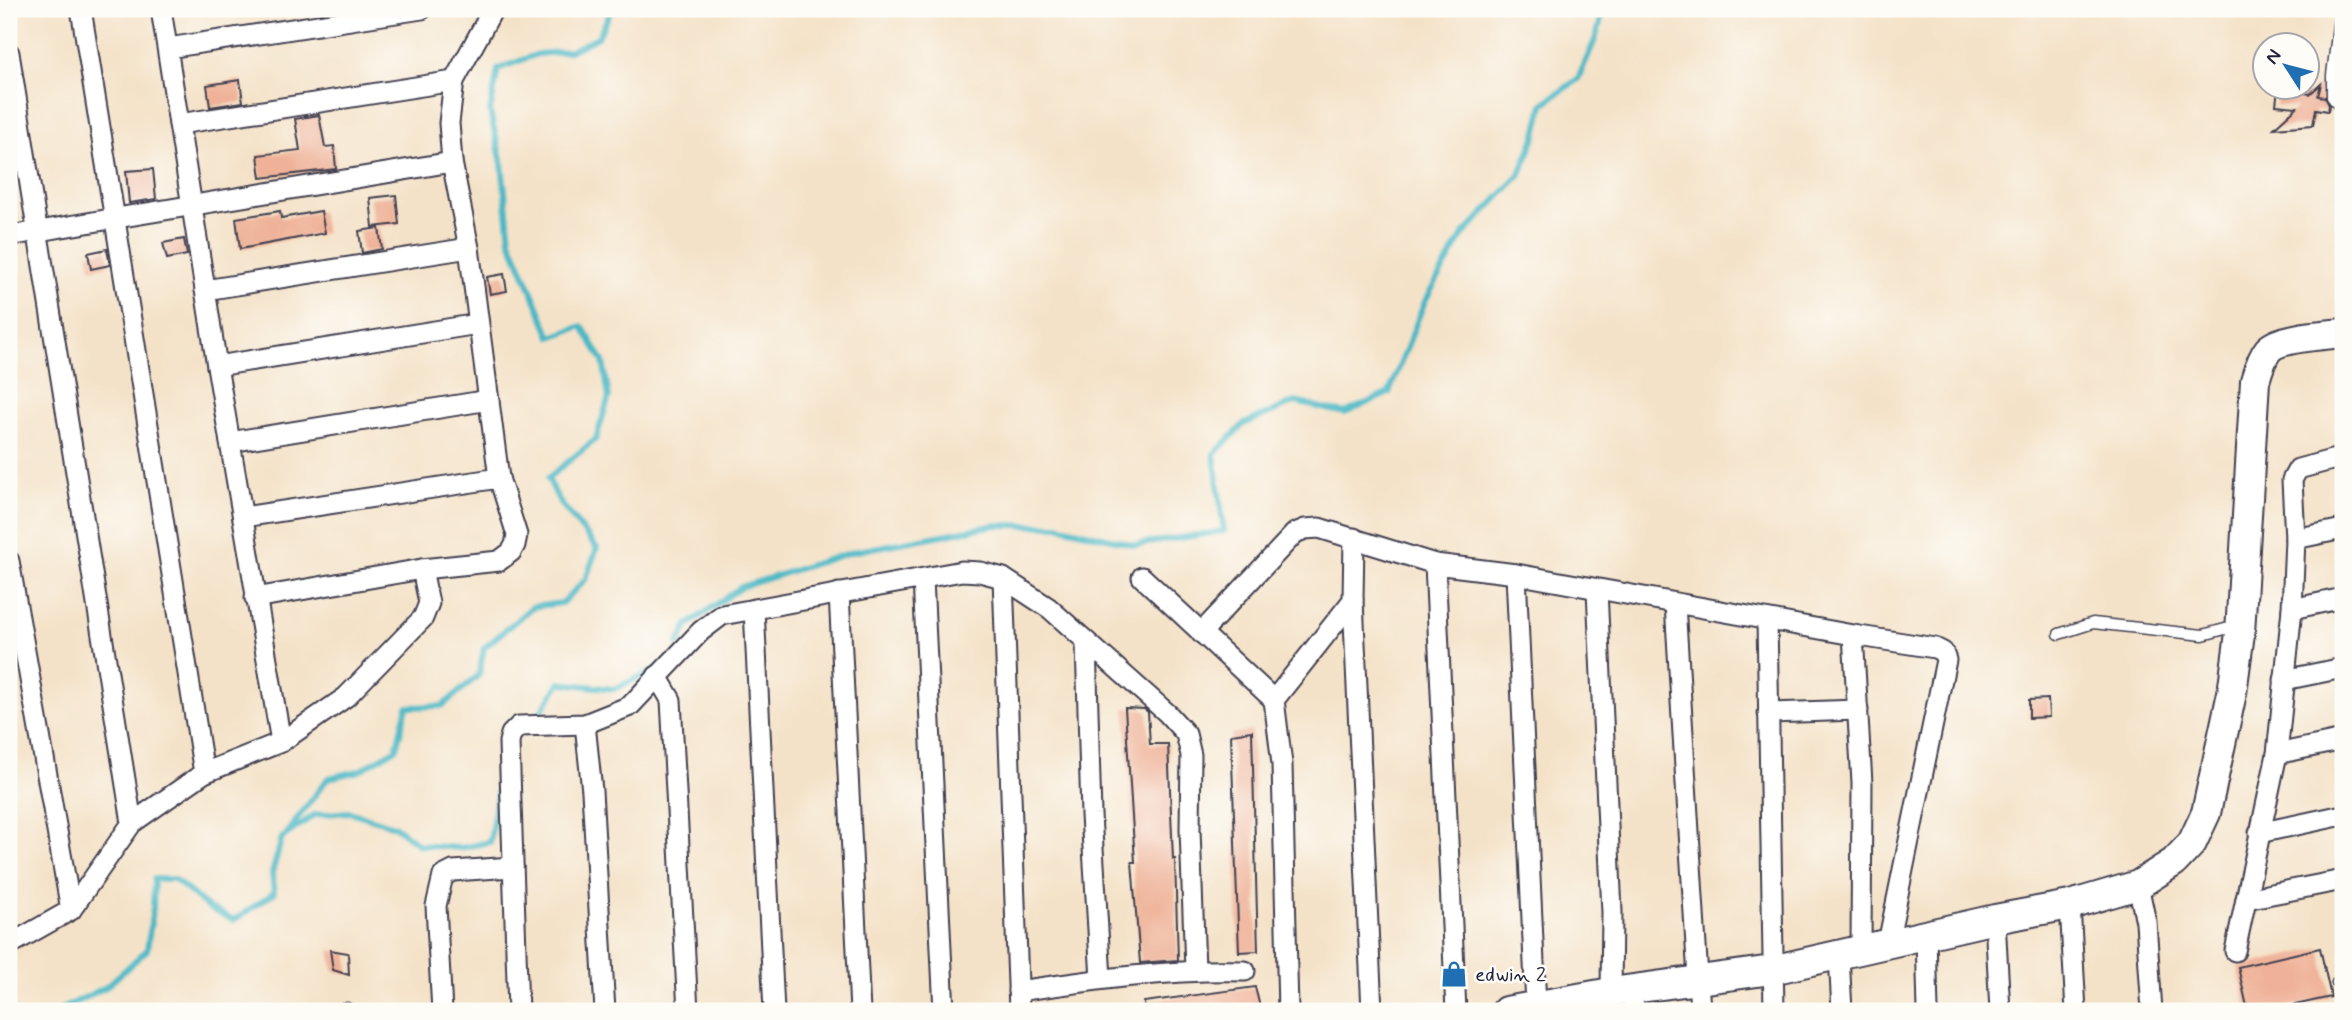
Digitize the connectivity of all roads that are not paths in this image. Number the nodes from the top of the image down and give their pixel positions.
1 (81, 9) edge
2 (161, 9) edge
3 (422, 9) edge
4 (493, 9) edge
5 (2340, 9) edge
6 (168, 48) junction
7 (9, 53) edge
8 (454, 81) junction
9 (2343, 111) edge
10 (179, 124) junction
11 (452, 162) junction
12 (192, 205) junction
13 (114, 217) junction
14 (38, 231) junction
15 (9, 236) edge
16 (469, 248) junction
17 (205, 290) junction
18 (478, 324) junction
19 (2343, 333) edge
20 (217, 366) junction
21 (489, 400) junction
22 (230, 442) junction
23 (2343, 457) edge
24 (499, 478) junction
25 (243, 517) junction
26 (2343, 529) edge
27 (1353, 538) junction
28 (2295, 539) junction
29 (9, 561) edge
30 (1435, 564) junction
31 (422, 569) junction
32 (1516, 574) junction
33 (1142, 577) dead end
34 (1003, 578) junction
35 (923, 579) junction
36 (1597, 590) junction
37 (839, 593) junction
38 (255, 598) junction
39 (2343, 598) edge
40 (1353, 600) junction
41 (1675, 604) junction
42 (13, 608) edge
43 (754, 609) junction
44 (2291, 609) junction
45 (1767, 620) junction
46 (2240, 625) junction
47 (1201, 633) junction
48 (2059, 634) dead end
49 (1853, 635) junction
50 (1086, 642) junction
51 (2343, 668) edge
52 (657, 676) junction
53 (2284, 680) junction
54 (1274, 700) junction
55 (1858, 710) junction
56 (1768, 713) junction
57 (585, 724) junction
58 (2343, 740) edge
59 (281, 742) junction
60 (2277, 754) junction
61 (204, 773) junction
62 (2343, 815) edge
63 (132, 823) junction
64 (2259, 833) junction
65 (513, 867) junction
66 (2343, 880) edge
67 (2138, 885) junction
68 (2246, 899) junction
69 (2070, 905) junction
70 (71, 910) junction
71 (1995, 919) junction
72 (1926, 935) junction
73 (9, 946) edge
74 (1863, 948) junction
75 (2235, 951) dead end
76 (1195, 970) junction
77 (1772, 970) junction
78 (1245, 971) dead end
79 (1101, 979) junction
80 (1698, 979) junction
81 (1018, 991) junction
82 (1626, 998) edge
83 (1553, 1006) edge
84 (347, 1008) dead end
85 (334, 1011) edge
86 (442, 1011) edge
87 (518, 1011) edge
88 (605, 1011) edge
89 (688, 1011) edge
90 (774, 1011) edge
91 (860, 1011) edge
92 (944, 1011) edge
93 (1019, 1011) edge
94 (1288, 1011) edge
95 (1372, 1011) edge
96 (1457, 1011) edge
97 (1506, 1011) edge
98 (1700, 1011) edge
99 (1774, 1011) edge
100 (1842, 1011) edge
101 (1928, 1011) edge
102 (2000, 1011) edge
103 (2076, 1011) edge
104 (2152, 1011) edge

1 - 13 street
2 - 6 street
3 - 6 street
4 - 8 street
5 - 9 lane
6 - 10 street
7 - 14 street
8 - 10 street
8 - 11 street
10 - 12 street
11 - 12 street
11 - 16 street
12 - 13 street
12 - 17 street
13 - 14 street
13 - 61 street
14 - 15 street
14 - 63 street
16 - 17 street
16 - 18 street
17 - 20 street
18 - 20 street
18 - 21 street
19 - 46 street
20 - 22 street
21 - 22 street
21 - 24 street
22 - 25 street
23 - 28 street
24 - 25 street
24 - 31 street
25 - 38 street
26 - 28 street
27 - 30 street
27 - 40 street
27 - 47 street
28 - 44 street
29 - 42 street
30 - 32 street
30 - 96 street
31 - 38 street
31 - 59 street
32 - 36 street
32 - 83 street
33 - 47 street
34 - 35 street
34 - 50 street
34 - 81 street
35 - 37 street
35 - 92 street
36 - 41 street
36 - 82 street
37 - 43 street
37 - 91 street
38 - 59 street
39 - 44 street
40 - 54 street
40 - 95 street
41 - 45 street
41 - 80 street
42 - 70 street
43 - 52 street
43 - 90 street
44 - 53 street
45 - 49 street
45 - 56 street
46 - 48 lane
46 - 67 street
47 - 54 street
49 - 55 street
49 - 74 street
50 - 76 street
50 - 79 street
51 - 53 street
52 - 57 street
52 - 89 street
53 - 60 street
54 - 94 street
55 - 56 street
55 - 74 street
56 - 77 street
57 - 65 street
57 - 88 street
58 - 60 street
59 - 61 street
60 - 64 street
61 - 63 street
62 - 64 street
63 - 70 street
64 - 68 street
65 - 86 street
65 - 87 street
66 - 68 street
67 - 69 street
67 - 104 street
68 - 75 street
69 - 71 street
69 - 103 street
70 - 73 street
71 - 72 street
71 - 102 street
72 - 74 street
72 - 101 street
74 - 77 street
74 - 100 street
76 - 78 street
76 - 79 street
77 - 80 street
77 - 99 street
79 - 81 street
80 - 82 street
80 - 98 street
81 - 93 street
82 - 83 street
83 - 97 street
84 - 85 lane

